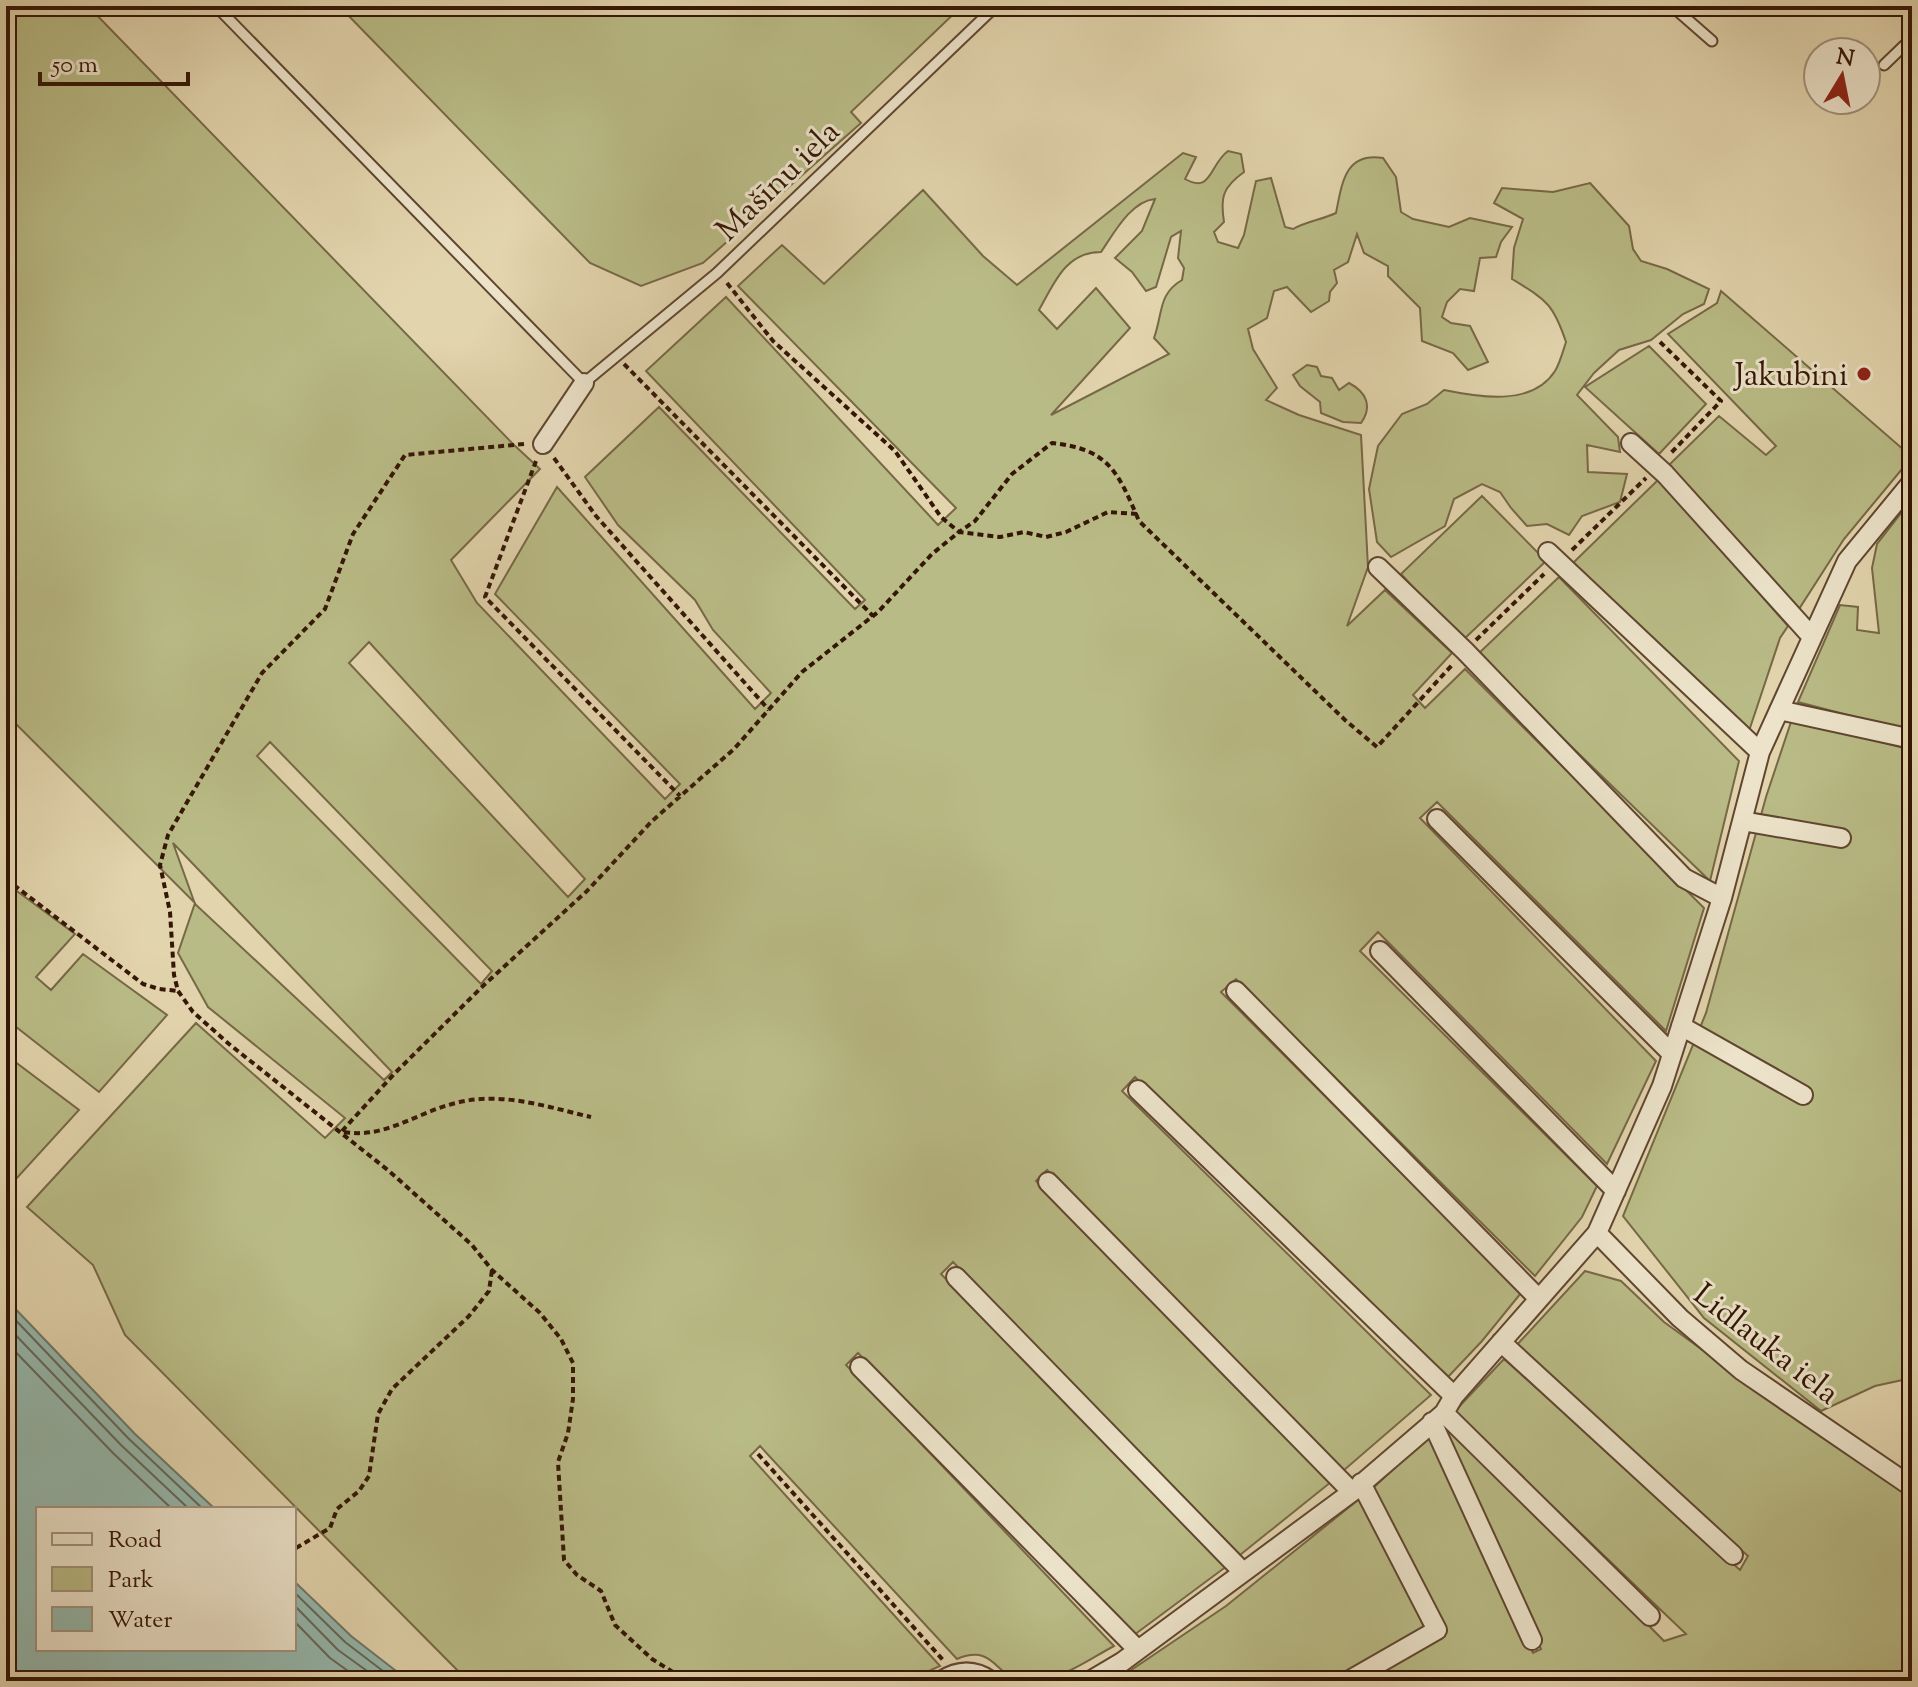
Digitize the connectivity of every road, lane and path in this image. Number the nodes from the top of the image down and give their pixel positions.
1 (216, 6) edge
2 (996, 6) edge
3 (1672, 6) edge
4 (1912, 38) edge
5 (1712, 41) dead end
6 (1884, 65) dead end
7 (717, 273) junction
8 (617, 357) junction
9 (584, 383) junction
10 (1631, 443) dead end
11 (543, 444) junction
12 (1912, 482) edge
13 (1137, 514) junction
14 (959, 532) junction
15 (1554, 557) joint
16 (1378, 567) dead end
17 (873, 616) junction
18 (1812, 637) junction
19 (1465, 651) junction
20 (769, 710) junction
21 (1779, 710) junction
22 (1912, 739) edge
23 (1760, 752) junction
24 (680, 796) junction
25 (1437, 819) dead end
26 (1742, 821) junction
27 (1841, 838) dead end
28 (6, 879) edge
29 (1722, 898) junction
30 (1380, 951) dead end
31 (178, 991) junction
32 (1236, 991) dead end
33 (1681, 1026) junction
34 (1672, 1054) junction
35 (1138, 1090) dead end
36 (1803, 1095) dead end
37 (591, 1117) dead end
38 (342, 1131) junction
39 (1048, 1182) dead end
40 (1616, 1191) junction
41 (1597, 1233) junction
42 (492, 1270) junction
43 (956, 1277) dead end
44 (1539, 1299) junction
45 (1501, 1342) junction
46 (860, 1367) dead end
47 (1454, 1396) junction
48 (1438, 1418) junction
49 (758, 1454) dead end
50 (1356, 1487) junction
51 (1912, 1487) edge
52 (296, 1548) edge
53 (1733, 1555) dead end
54 (1242, 1571) junction
55 (1650, 1616) dead end
56 (1532, 1640) dead end
57 (1138, 1650) junction
58 (948, 1677) edge
59 (681, 1681) edge
60 (991, 1681) edge
61 (1090, 1681) edge
62 (1348, 1681) edge

1 - 9 lane
2 - 7 lane, Mašīnu iela
3 - 5 lane
4 - 6 lane
7 - 8 lane, Mašīnu iela
7 - 14 path
8 - 9 lane, Mašīnu iela
8 - 17 path
9 - 11 street
10 - 18 street
11 - 20 path
11 - 24 path
11 - 31 path
12 - 18 street
13 - 14 path
13 - 14 path
13 - 19 path
14 - 17 path
15 - 19 path
15 - 23 street
16 - 19 street
17 - 20 path
18 - 21 street
19 - 29 street
20 - 24 path
21 - 22 street
21 - 23 street
23 - 26 street
24 - 38 path
25 - 34 street
26 - 27 street
26 - 29 street
28 - 31 path
29 - 33 street
30 - 40 street
31 - 38 path
32 - 44 street
33 - 34 street
33 - 36 street
34 - 40 street
35 - 47 street
37 - 38 path
38 - 42 path
39 - 50 street
40 - 41 street
41 - 44 street
41 - 51 street, Lidlauka iela
42 - 52 path
42 - 59 path
43 - 54 street
44 - 45 street
45 - 47 street
45 - 53 street
46 - 57 street
47 - 48 street
48 - 50 street
48 - 55 street
48 - 56 street
49 - 58 path
50 - 54 street
50 - 62 street
54 - 57 street
57 - 61 street
58 - 60 street

